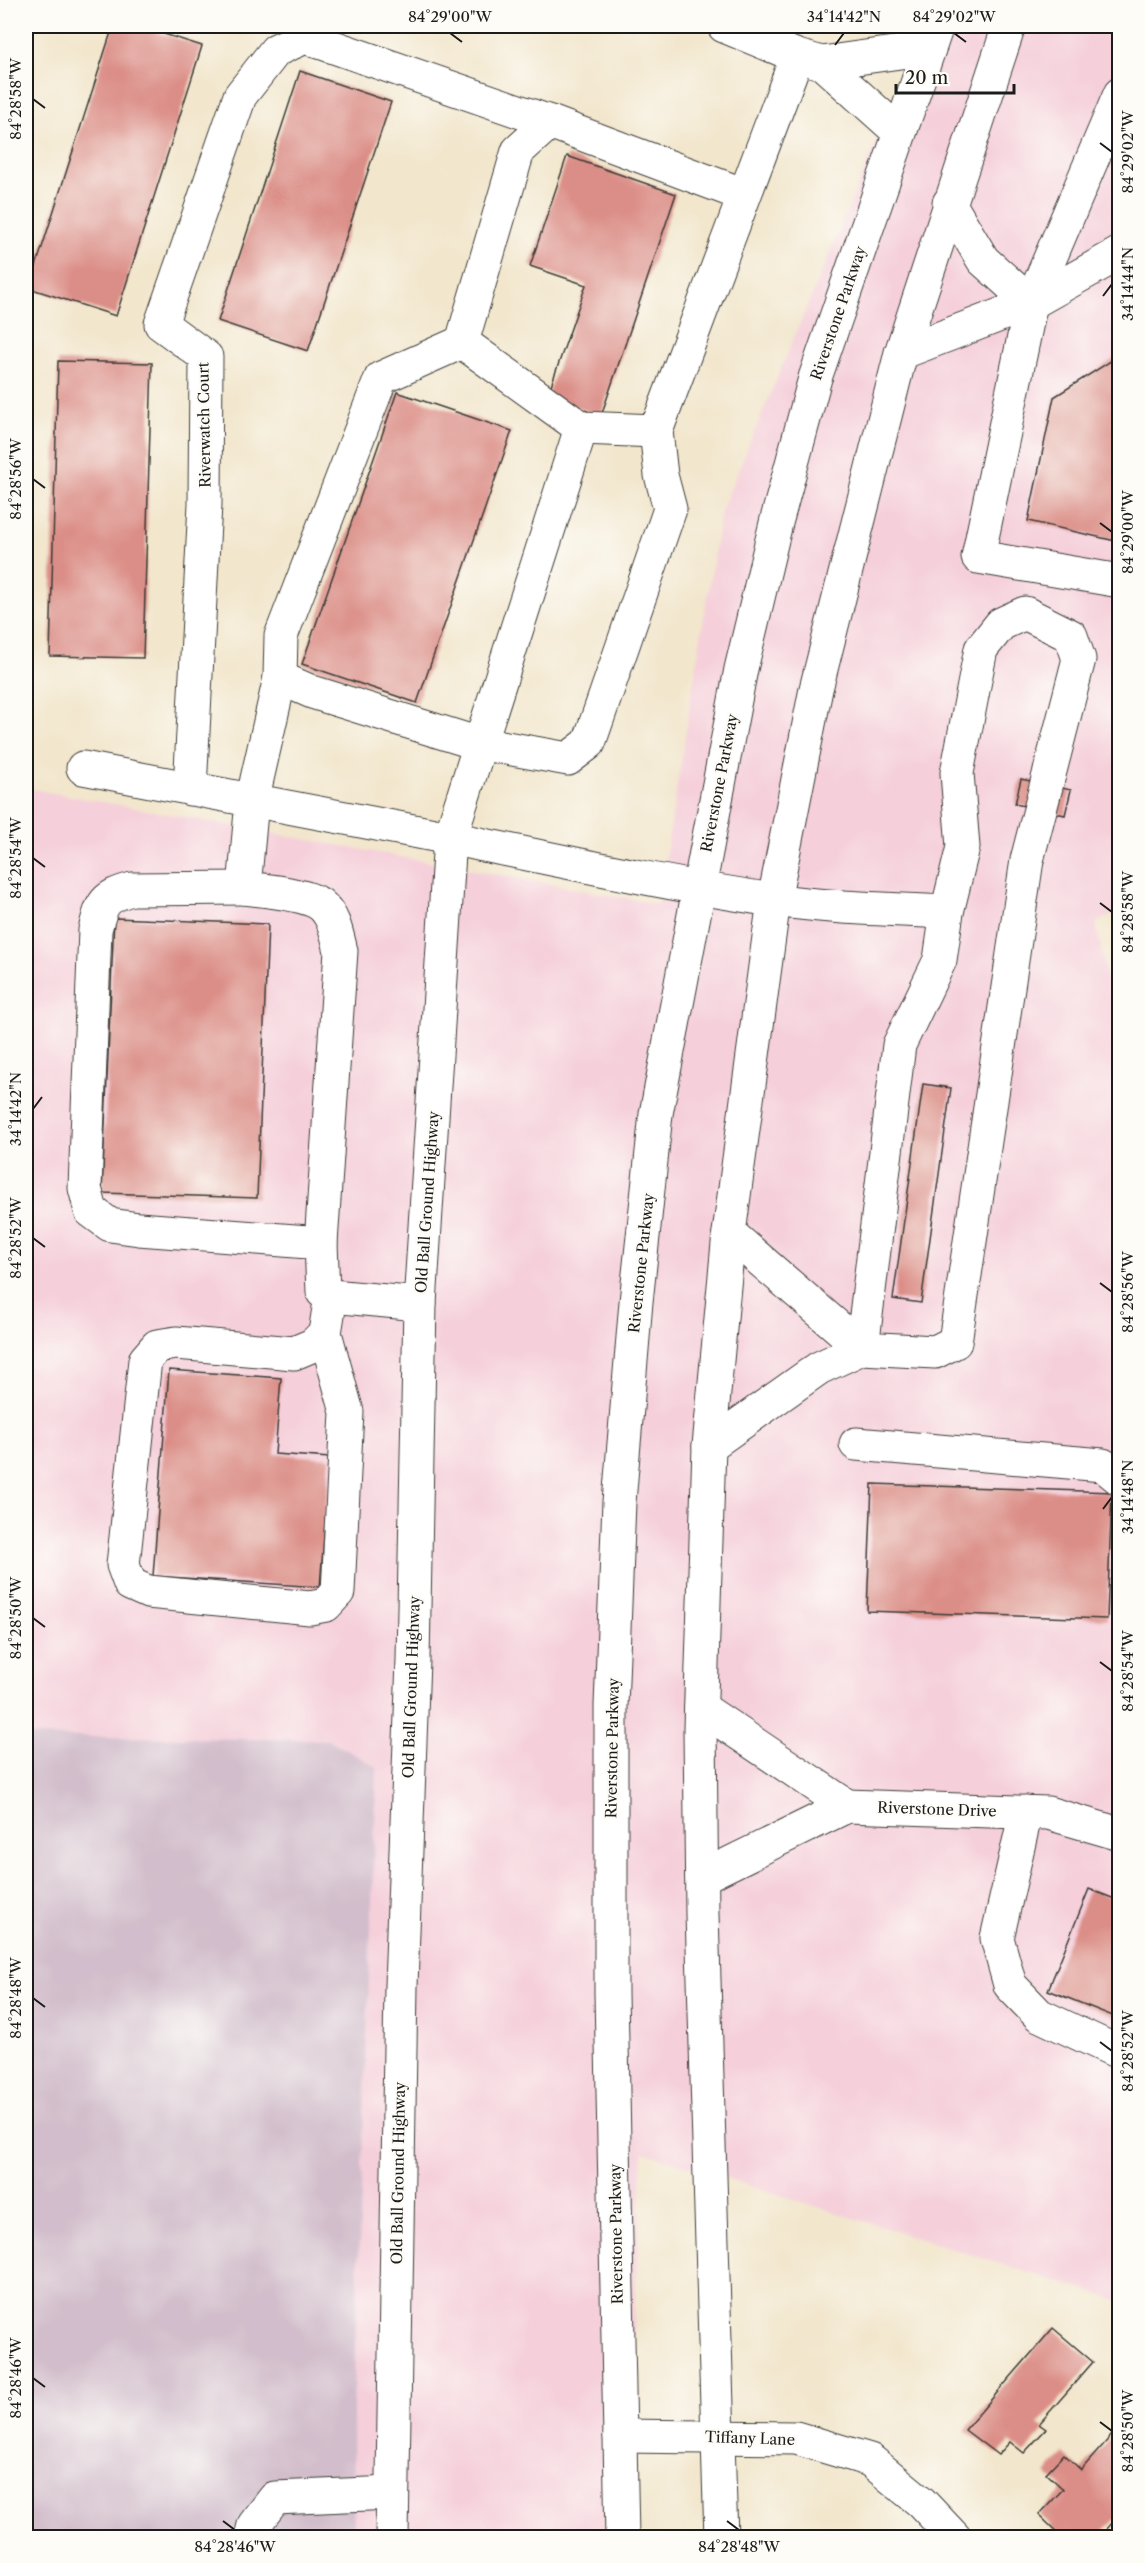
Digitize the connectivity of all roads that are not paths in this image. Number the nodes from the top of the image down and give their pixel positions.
1 (724, 26) edge
2 (1009, 26) edge
3 (933, 37) edge
4 (809, 59) junction
5 (1119, 94) edge
6 (550, 122) junction
7 (899, 132) junction
8 (744, 195) junction
9 (949, 203) junction
10 (1119, 253) edge
11 (1031, 303) junction
12 (462, 342) junction
13 (901, 353) junction
14 (581, 428) junction
15 (656, 431) junction
16 (1119, 581) edge
17 (280, 678) junction
18 (481, 743) junction
19 (83, 768) dead end
20 (190, 789) junction
21 (252, 801) junction
22 (450, 838) junction
23 (699, 886) junction
24 (244, 888) junction
25 (774, 900) junction
26 (947, 912) junction
27 (729, 1233) junction
28 (321, 1243) junction
29 (331, 1296) junction
30 (420, 1304) junction
31 (325, 1333) junction
32 (861, 1348) junction
33 (856, 1444) dead end
34 (709, 1446) junction
35 (1119, 1479) edge
36 (701, 1708) junction
37 (847, 1806) junction
38 (1026, 1812) junction
39 (1119, 1834) edge
40 (702, 1877) junction
41 (1119, 2053) edge
42 (620, 2436) junction
43 (719, 2437) junction
44 (392, 2493) junction
45 (251, 2538) edge
46 (392, 2538) edge
47 (622, 2538) edge
48 (721, 2538) edge
49 (955, 2538) edge

1 - 4 main road
2 - 9 main road
3 - 4 main road
3 - 7 main road, Riverstone Parkway
4 - 7 main road
4 - 8 main road
5 - 11 main road
6 - 8 main road
6 - 12 main road
6 - 20 main road, Riverwatch Court
7 - 23 main road, Riverstone Parkway
8 - 15 main road
9 - 11 main road
9 - 13 main road
10 - 11 main road
11 - 13 main road
11 - 16 main road
12 - 14 main road
12 - 17 main road
13 - 25 main road
14 - 15 main road
14 - 18 main road, Old Ball Ground Highway
15 - 18 main road
17 - 18 main road
17 - 21 main road
18 - 22 main road, Old Ball Ground Highway
19 - 20 main road
20 - 21 main road
21 - 22 main road
21 - 24 main road
22 - 23 main road
22 - 30 main road, Old Ball Ground Highway
23 - 25 main road
23 - 42 main road, Riverstone Parkway
24 - 28 main road
24 - 28 main road
25 - 26 main road
25 - 27 main road
26 - 32 main road
26 - 32 main road
27 - 32 main road
27 - 34 main road
28 - 29 main road
29 - 30 main road
29 - 31 main road
30 - 44 main road, Old Ball Ground Highway
31 - 31 main road
32 - 34 main road
33 - 35 main road
34 - 36 main road
36 - 37 main road
36 - 40 main road
37 - 38 main road, Riverstone Drive
37 - 40 main road, Riverstone Drive
38 - 39 main road, Riverstone Drive
38 - 41 main road
40 - 43 main road
42 - 43 main road, Tiffany Lane
42 - 47 main road, Riverstone Parkway
43 - 48 main road
43 - 49 main road, Tiffany Lane
44 - 45 main road
44 - 46 main road, Old Ball Ground Highway

